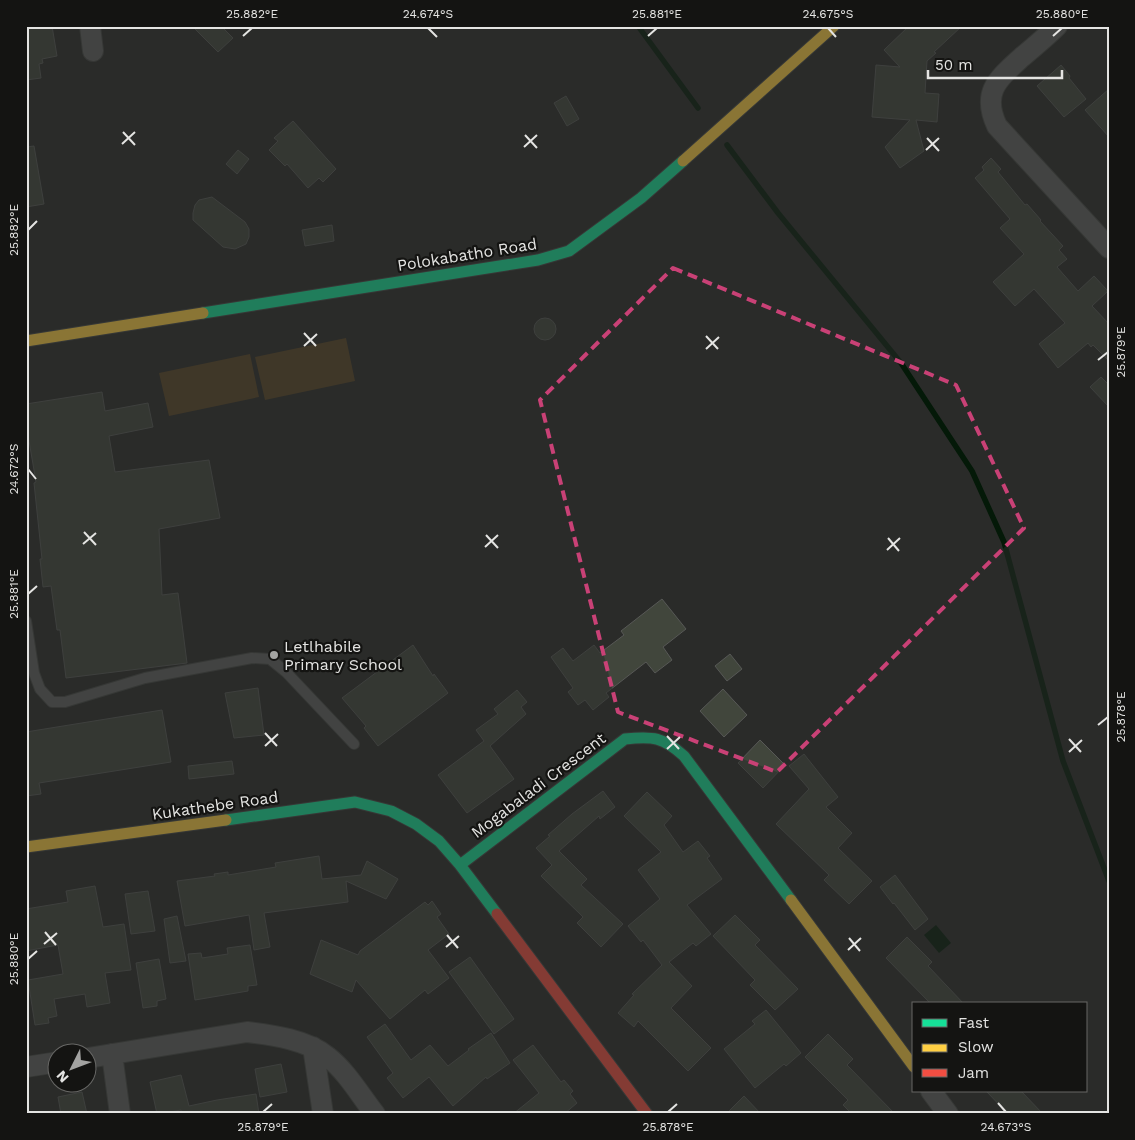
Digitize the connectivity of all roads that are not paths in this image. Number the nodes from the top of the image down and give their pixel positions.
1 (90, 26) edge
2 (834, 26) edge
3 (1057, 26) edge
4 (93, 51) dead end
5 (1109, 248) edge
6 (26, 341) edge
7 (26, 621) edge
8 (354, 744) dead end
9 (26, 847) edge
10 (460, 865) junction
11 (313, 1047) junction
12 (112, 1054) junction
13 (98, 1056) edge
14 (48, 1064) edge
15 (912, 1064) edge
16 (26, 1067) edge
17 (933, 1092) edge
18 (120, 1114) edge
19 (323, 1114) edge
20 (375, 1114) edge
21 (647, 1114) edge
22 (948, 1114) edge

1 - 4 street
2 - 6 street, Polokabatho Road
3 - 5 street
7 - 8 lane
9 - 10 street, Kukathebe Road
10 - 15 street, Mogabaladi Crescent
10 - 21 street, Kukathebe Road
11 - 12 street
11 - 19 street
11 - 20 street
12 - 13 street
12 - 18 street
14 - 16 street
17 - 22 street

